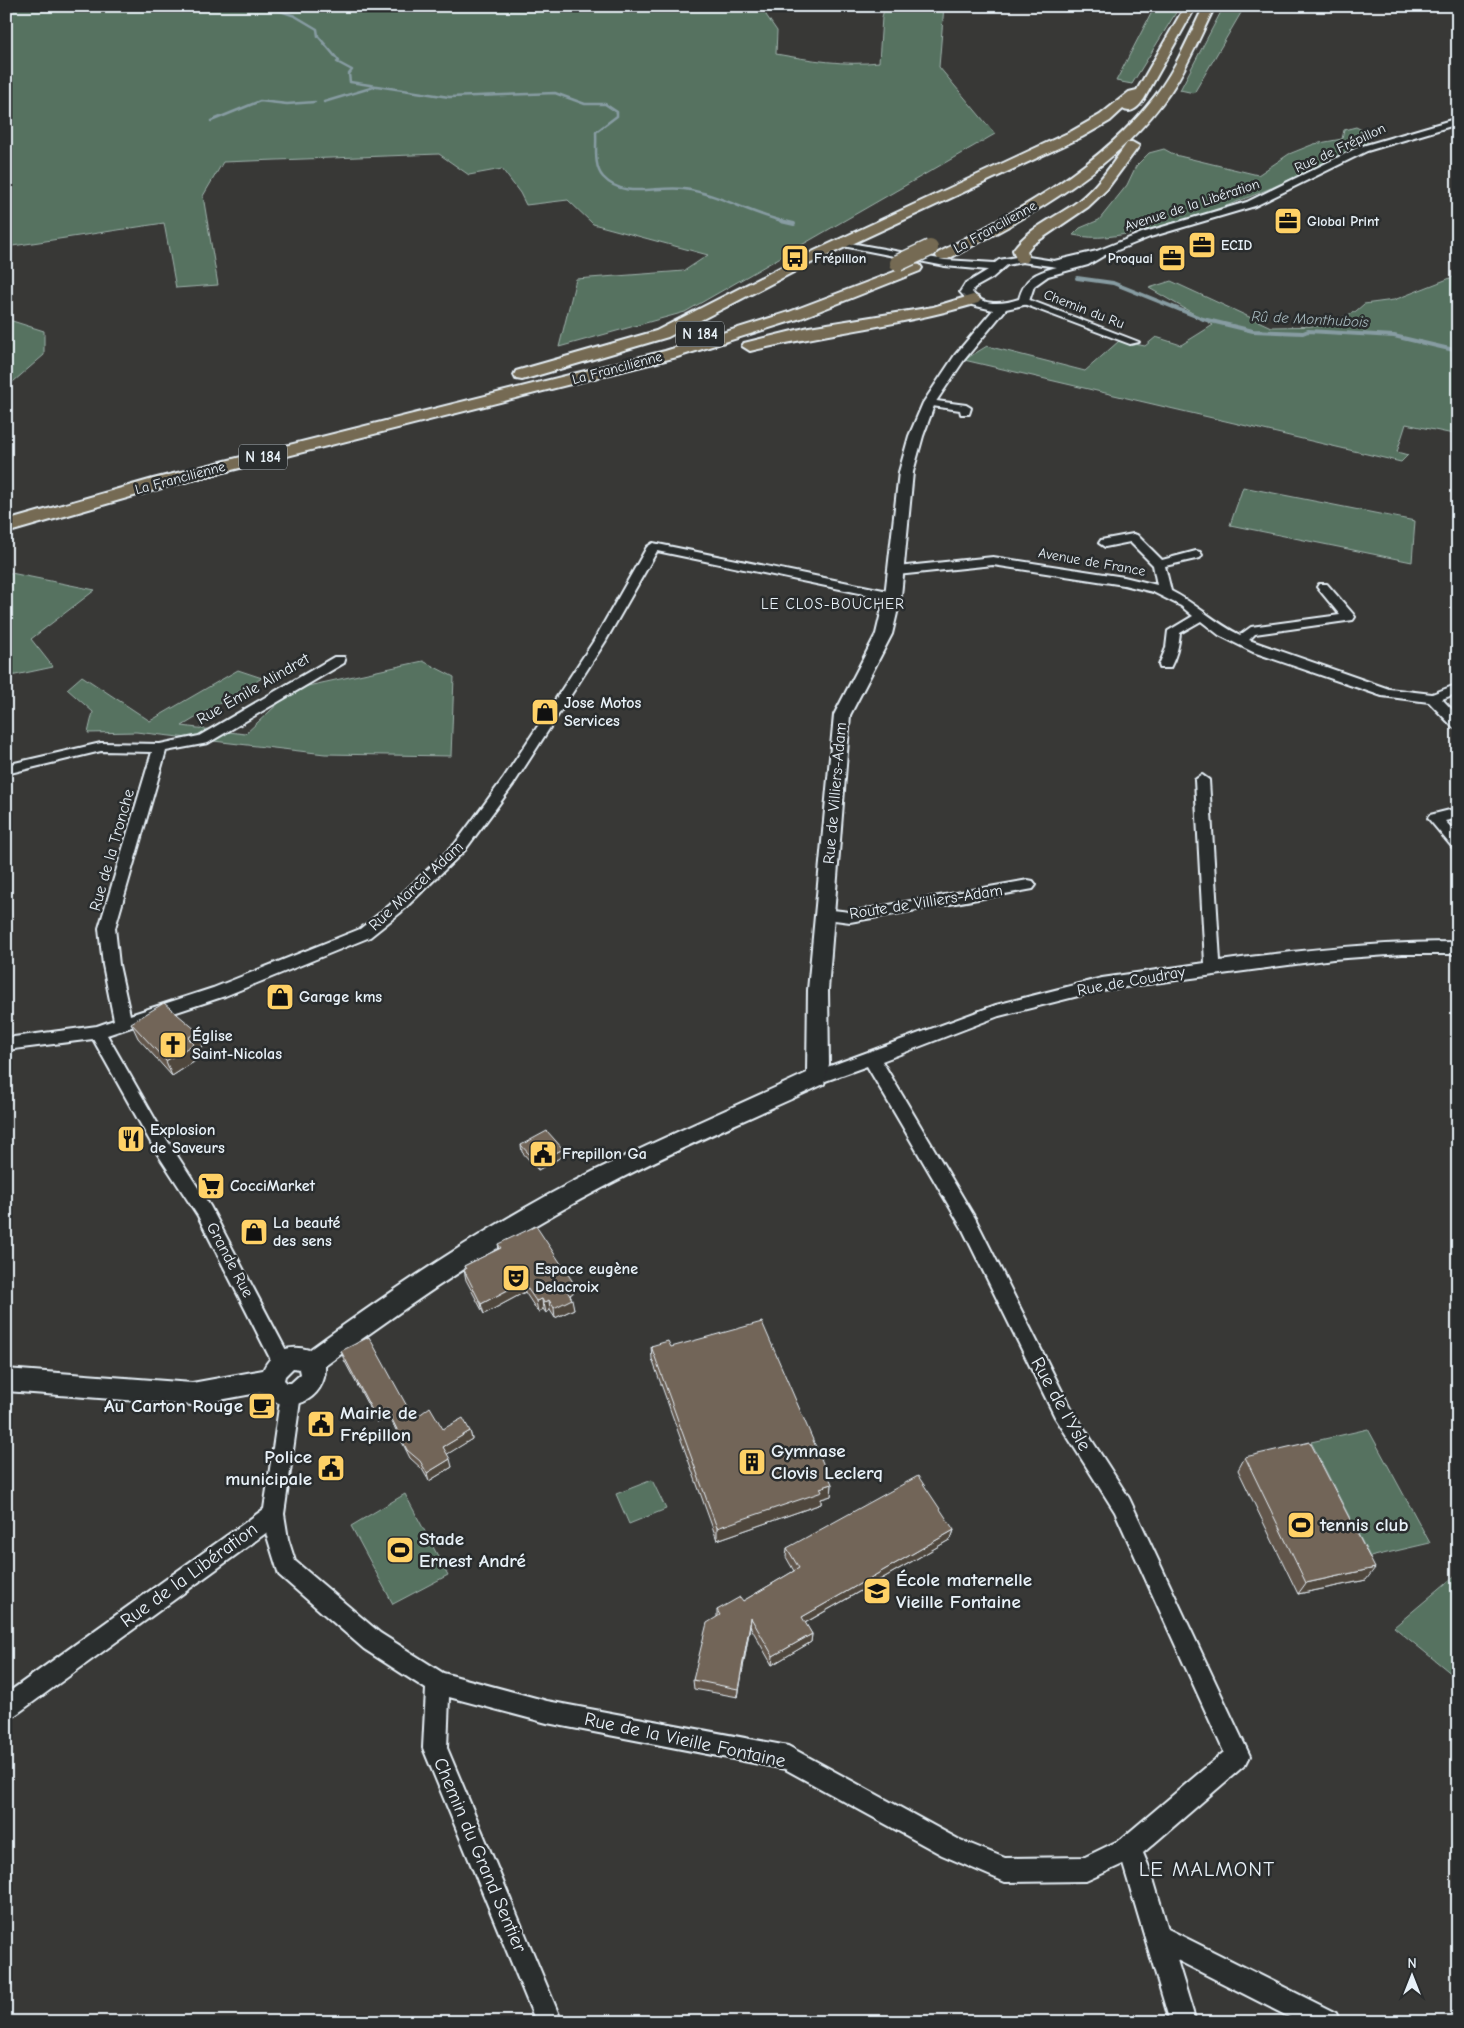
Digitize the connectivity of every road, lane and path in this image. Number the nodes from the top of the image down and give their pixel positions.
1 (1191, 6) edge
2 (1210, 6) edge
3 (1139, 93) junction
4 (1159, 99) junction
5 (1458, 121) edge
6 (1109, 132) dead end
7 (1080, 159) dead end
8 (1292, 185) joint
9 (843, 243) junction
10 (939, 256) junction
11 (1022, 259) junction
12 (997, 267) junction
13 (1043, 269) junction
14 (975, 297) junction
15 (1024, 301) junction
16 (1002, 306) junction
17 (991, 316) junction
18 (1134, 342) dead end
19 (496, 385) junction
20 (521, 393) junction
21 (929, 404) junction
22 (965, 412) dead end
23 (6, 510) edge
24 (6, 527) edge
25 (1105, 543) dead end
26 (1196, 556) dead end
27 (1159, 564) junction
28 (897, 571) junction
29 (1323, 587) dead end
30 (1165, 593) junction
31 (894, 596) junction
32 (1202, 616) junction
33 (1241, 641) junction
34 (339, 660) dead end
35 (1165, 665) dead end
36 (1458, 688) edge
37 (1433, 698) junction
38 (1458, 724) edge
39 (160, 748) junction
40 (6, 770) edge
41 (1202, 780) dead end
42 (1458, 813) edge
43 (1458, 845) edge
44 (1028, 885) dead end
45 (824, 914) junction
46 (1458, 948) edge
47 (1214, 968) junction
48 (123, 1022) junction
49 (98, 1032) junction
50 (6, 1044) edge
51 (872, 1058) junction
52 (817, 1078) junction
53 (311, 1363) junction
54 (277, 1370) junction
55 (6, 1380) edge
56 (291, 1394) junction
57 (274, 1514) junction
58 (438, 1683) junction
59 (6, 1708) edge
60 (1238, 1756) joint
61 (1129, 1848) junction
62 (1159, 1938) junction
63 (1182, 2019) dead end
64 (549, 2022) edge
65 (1327, 2022) edge

1 - 3 highway
2 - 4 highway, La Francilienne / N 184
3 - 6 highway
3 - 9 highway
4 - 10 highway, La Francilienne / N 184
4 - 11 highway
5 - 8 street, Rue de Frépillon
7 - 10 highway, La Francilienne / N 184
8 - 13 street, Avenue de la Libération
9 - 10 street
9 - 19 highway
10 - 12 street
10 - 14 street
10 - 19 highway, La Francilienne / N 184, bridge
10 - 20 highway, La Francilienne / N 184
11 - 12 street
11 - 13 street
12 - 14 street
13 - 15 street
14 - 16 street
14 - 17 street
14 - 20 highway
15 - 16 street
15 - 18 street, Chemin du Ru
16 - 17 street, Rue de Villiers-Adam
17 - 21 street, Rue de Villiers-Adam
19 - 23 highway, La Francilienne / N 184
20 - 24 highway, La Francilienne / N 184
21 - 22 street
21 - 28 street, Rue de Villiers-Adam
25 - 27 street
26 - 27 street
27 - 30 street
28 - 30 street, Avenue de France
28 - 31 street, Rue de Villiers-Adam
29 - 33 street
30 - 32 street, Avenue de France
31 - 45 street, Rue de Villiers-Adam
31 - 48 street, Rue Marcel Adam
32 - 33 street, Avenue de France
32 - 35 street
33 - 37 street, Avenue de France
34 - 39 street, Rue Émile Alindret
36 - 37 street
37 - 38 street
39 - 40 street, Rue Émile Alindret
39 - 48 street, Rue de la Tronche
41 - 47 street
42 - 43 street
44 - 45 street, Route de Villiers-Adam
45 - 52 street, Rue de Villiers-Adam
46 - 47 street, Rue de Coudray
47 - 51 street, Rue de Coudray
48 - 49 street, Rue Marcel Adam
49 - 50 street, Rue Marcel Adam
49 - 54 street, Grande Rue
51 - 52 street, Rue de Coudray
51 - 60 street, Rue de l'Ysle
52 - 53 street
53 - 54 street
53 - 56 street
54 - 55 street
54 - 56 street
56 - 57 street, Rue de la Libération
57 - 58 street, Rue de la Vieille Fontaine
57 - 59 street, Rue de la Libération
58 - 61 street, Rue de la Vieille Fontaine
58 - 64 street, Chemin du Grand Sentier
60 - 61 street, Rue de la Vieille Fontaine
61 - 62 street
62 - 63 street
62 - 65 street

